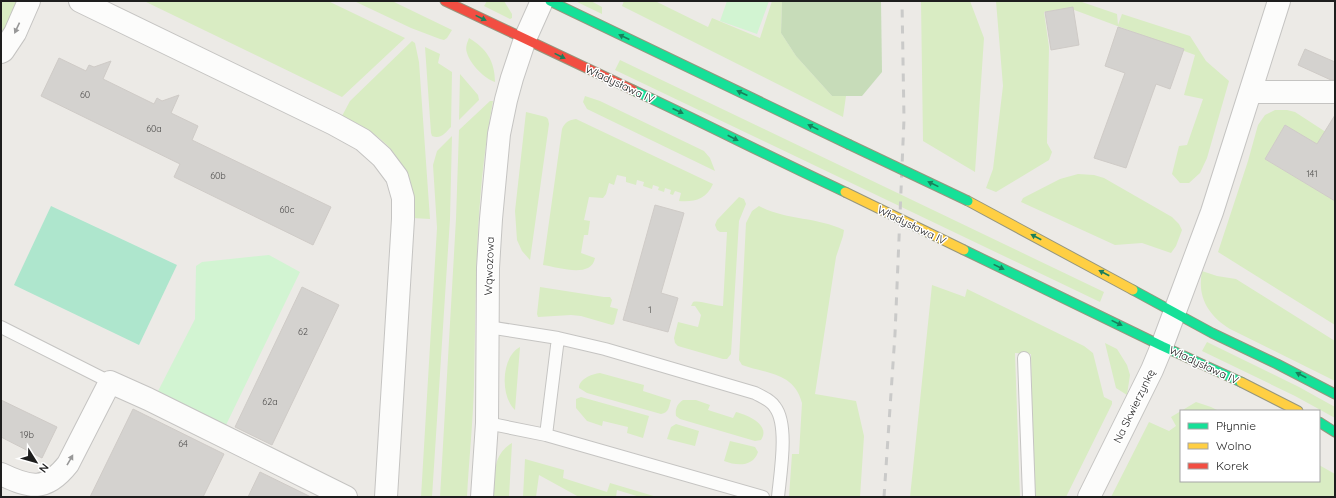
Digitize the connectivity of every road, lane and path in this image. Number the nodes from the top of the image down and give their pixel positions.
1 (29, 1) edge
2 (80, 1) edge
3 (445, 1) edge
4 (542, 1) edge
5 (550, 1) edge
6 (1279, 1) edge
7 (525, 39) junction
8 (1, 52) edge
9 (1251, 92) junction
10 (1335, 92) edge
11 (1175, 312) junction
12 (1, 327) edge
13 (488, 327) junction
14 (558, 338) junction
15 (1162, 346) junction
16 (1024, 358) dead end
17 (110, 382) junction
18 (1335, 394) edge
19 (1296, 410) edge
20 (487, 423) junction
21 (1320, 423) edge
22 (1335, 432) edge
23 (546, 435) junction
24 (13, 484) edge
25 (346, 497) edge
26 (386, 497) edge
27 (482, 497) edge
28 (763, 497) edge
29 (778, 497) edge
30 (1029, 497) edge
31 (1089, 497) edge

1 -> 8 street
2 - 26 street
3 -> 7 main road, Władysława IV
4 - 7 street
11 -> 5 main road, bridge
6 - 9 street
7 - 13 street, Wąwozowa
7 -> 15 main road, Władysława IV, bridge
9 - 10 street
9 - 11 street
11 - 15 street, Na Skwierzynkę
18 -> 11 main road
12 - 17 lane
13 - 14 lane
13 - 20 street, Wąwozowa
14 - 23 lane
14 - 29 lane
15 - 19 main road, Władysława IV
15 - 31 street, Na Skwierzynkę
16 - 30 lane
24 -> 17 street
17 - 25 street
20 - 23 lane
20 - 27 street, Wąwozowa
21 - 22 main road
23 - 28 lane

